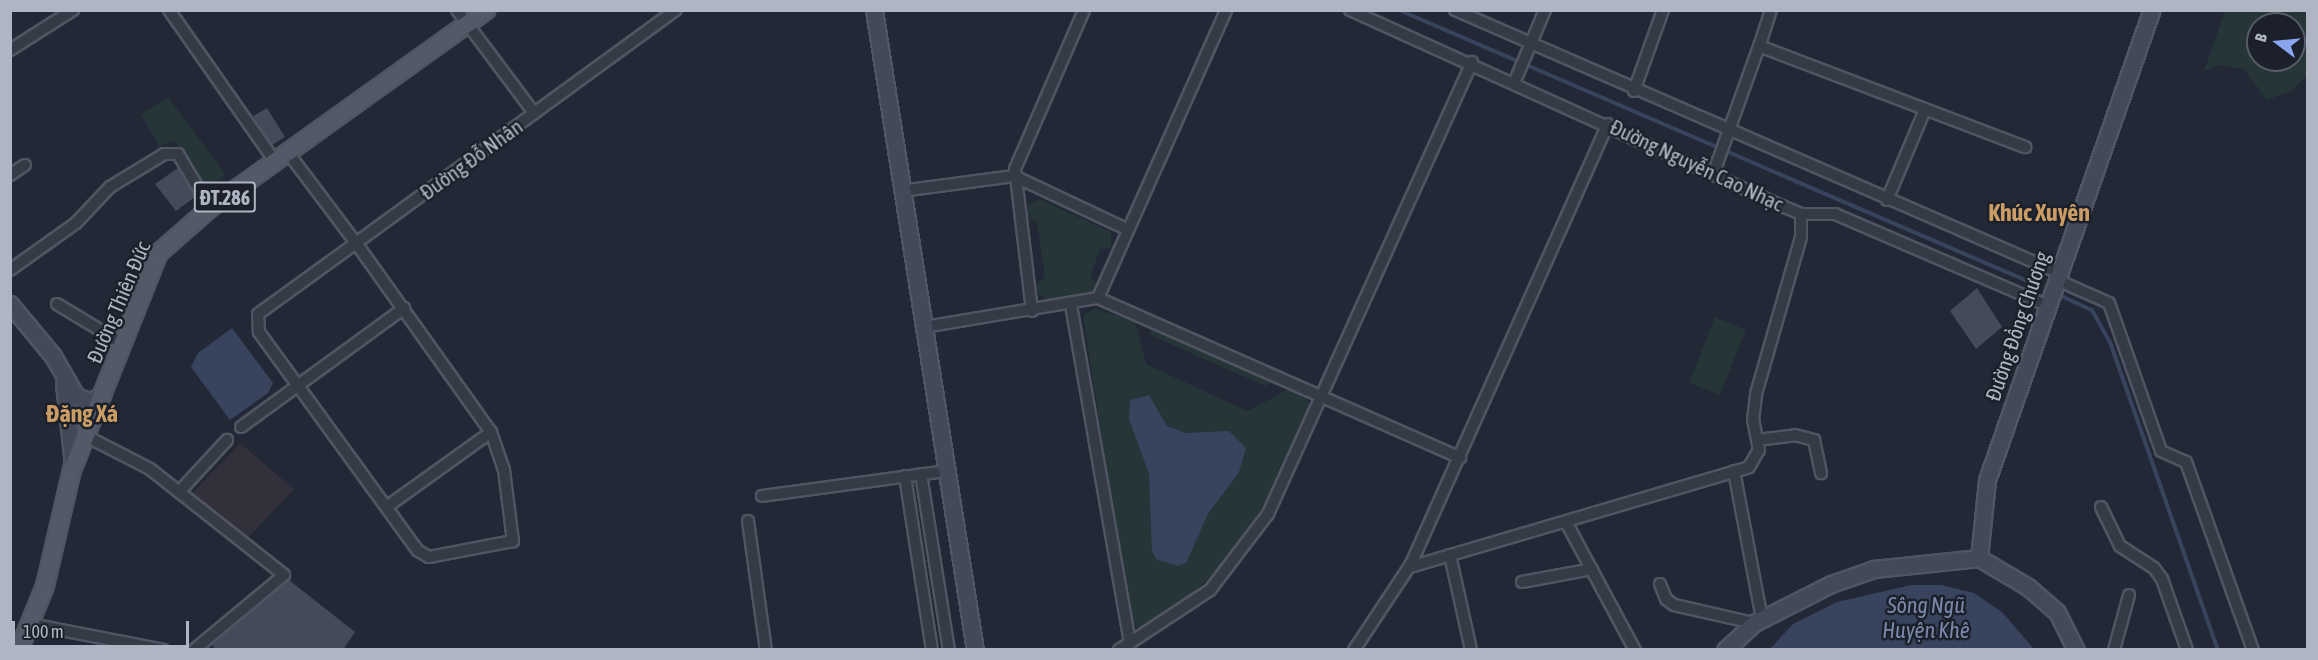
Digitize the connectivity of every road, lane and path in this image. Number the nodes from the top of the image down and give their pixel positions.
1 (73, 10) edge
2 (169, 10) edge
3 (457, 10) edge
4 (487, 10) edge
5 (676, 10) edge
6 (874, 10) edge
7 (1084, 10) edge
8 (1226, 10) edge
9 (1350, 10) edge
10 (1455, 10) edge
11 (1545, 10) edge
12 (1663, 10) edge
13 (1771, 10) edge
14 (2152, 10) edge
15 (467, 26) junction
16 (1759, 46) junction
17 (1529, 48) junction
18 (10, 50) edge
19 (1472, 62) junction
20 (1517, 77) junction
21 (1634, 91) junction
22 (1924, 112) junction
23 (534, 113) junction
24 (1608, 124) junction
25 (1727, 135) junction
26 (2025, 147) dead end
27 (282, 158) junction
28 (25, 165) dead end
29 (1715, 168) junction
30 (10, 175) edge
31 (1014, 176) junction
32 (901, 191) junction
33 (1887, 200) junction
34 (210, 208) junction
35 (1801, 214) junction
36 (1128, 230) junction
37 (356, 243) junction
38 (10, 270) edge
39 (2052, 287) junction
40 (1098, 298) junction
41 (57, 303) dead end
42 (10, 304) edge
43 (1071, 305) junction
44 (404, 308) junction
45 (1032, 311) junction
46 (924, 327) junction
47 (123, 344) junction
48 (61, 370) junction
49 (297, 384) junction
50 (103, 394) junction
51 (1322, 397) junction
52 (241, 427) dead end
53 (492, 432) junction
54 (86, 436) junction
55 (227, 440) dead end
56 (1757, 440) junction
57 (1460, 458) junction
58 (72, 470) junction
59 (946, 471) junction
60 (1734, 471) junction
61 (1821, 473) dead end
62 (921, 474) junction
63 (905, 477) junction
64 (179, 492) junction
65 (762, 496) dead end
66 (388, 506) junction
67 (2101, 507) dead end
68 (748, 521) dead end
69 (1566, 522) junction
70 (1450, 555) junction
71 (1979, 558) junction
72 (1410, 567) junction
73 (1592, 569) junction
74 (1522, 582) dead end
75 (1660, 584) dead end
76 (2128, 595) dead end
77 (1758, 621) junction
78 (30, 624) junction
79 (1130, 644) junction
80 (18, 650) edge
81 (164, 650) edge
82 (194, 650) edge
83 (766, 650) edge
84 (932, 650) edge
85 (949, 650) edge
86 (975, 650) edge
87 (1119, 650) edge
88 (1354, 650) edge
89 (1471, 650) edge
90 (1635, 650) edge
91 (1725, 650) edge
92 (2076, 650) edge
93 (2114, 650) edge
94 (2187, 650) edge
95 (2253, 650) edge

1 - 18 street
2 - 27 street
3 - 15 street
4 - 15 main road, Đường Thiên Đức / ĐT.286
5 - 23 street, Đường Đỗ Nhân
6 - 32 street
7 - 31 street
8 - 36 street
9 - 19 street, Đường Nguyễn Cao Nhạc
10 - 17 street
11 - 17 street
12 - 21 street
13 - 16 street
14 - 39 street, Đường Đồng Chương
15 - 23 street
15 - 27 main road, Đường Thiên Đức / ĐT.286
16 - 22 street
16 - 25 street
17 - 20 street
17 - 21 street
19 - 20 street, Đường Nguyễn Cao Nhạc
19 - 51 street
20 - 24 street, Đường Nguyễn Cao Nhạc
21 - 25 street
22 - 26 street
22 - 33 street
23 - 37 street, Đường Đỗ Nhân
24 - 29 street, Đường Nguyễn Cao Nhạc
24 - 57 street
25 - 29 street
25 - 33 street
27 - 34 main road, Đường Thiên Đức / ĐT.286
27 - 37 street
28 - 30 street
29 - 35 street, Đường Nguyễn Cao Nhạc
31 - 32 street
31 - 36 street
31 - 45 street
32 - 46 street
33 - 39 street
34 - 38 street
34 - 47 main road, Đường Thiên Đức / ĐT.286
35 - 39 street, Đường Nguyễn Cao Nhạc
35 - 56 street
36 - 40 street
37 - 44 street
37 - 49 street, Đường Đỗ Nhân
39 - 71 street, Đường Đồng Chương
39 - 95 street
40 - 43 street
40 - 51 street
41 - 47 street
42 - 48 street
43 - 45 street
43 - 79 street
44 - 49 street
44 - 53 street
45 - 46 street
46 - 59 street
47 - 50 main road, Đường Thiên Đức / ĐT.286
48 - 50 street
48 - 58 street
49 - 52 street
49 - 66 street
50 - 54 main road, Đường Thiên Đức / ĐT.286
51 - 57 street
51 - 79 street
53 - 66 street
53 - 66 street
54 - 58 main road, Đường Thiên Đức / ĐT.286
54 - 64 street
55 - 64 street
56 - 60 street
56 - 61 street
57 - 72 street
58 - 78 main road, Đường Thiên Đức / ĐT.286
59 - 62 street
59 - 86 street
60 - 69 street
60 - 77 street
62 - 63 street
62 - 85 street
63 - 65 street
63 - 84 street
64 - 82 street
67 - 94 street
68 - 83 street
69 - 70 street
69 - 73 street
70 - 72 street
70 - 89 street
71 - 77 street
71 - 92 street
72 - 88 street
73 - 74 street
73 - 90 street
75 - 77 street
76 - 93 street
77 - 91 street
78 - 80 main road, Đường Thiên Đức / ĐT.286
78 - 81 street
79 - 87 street

